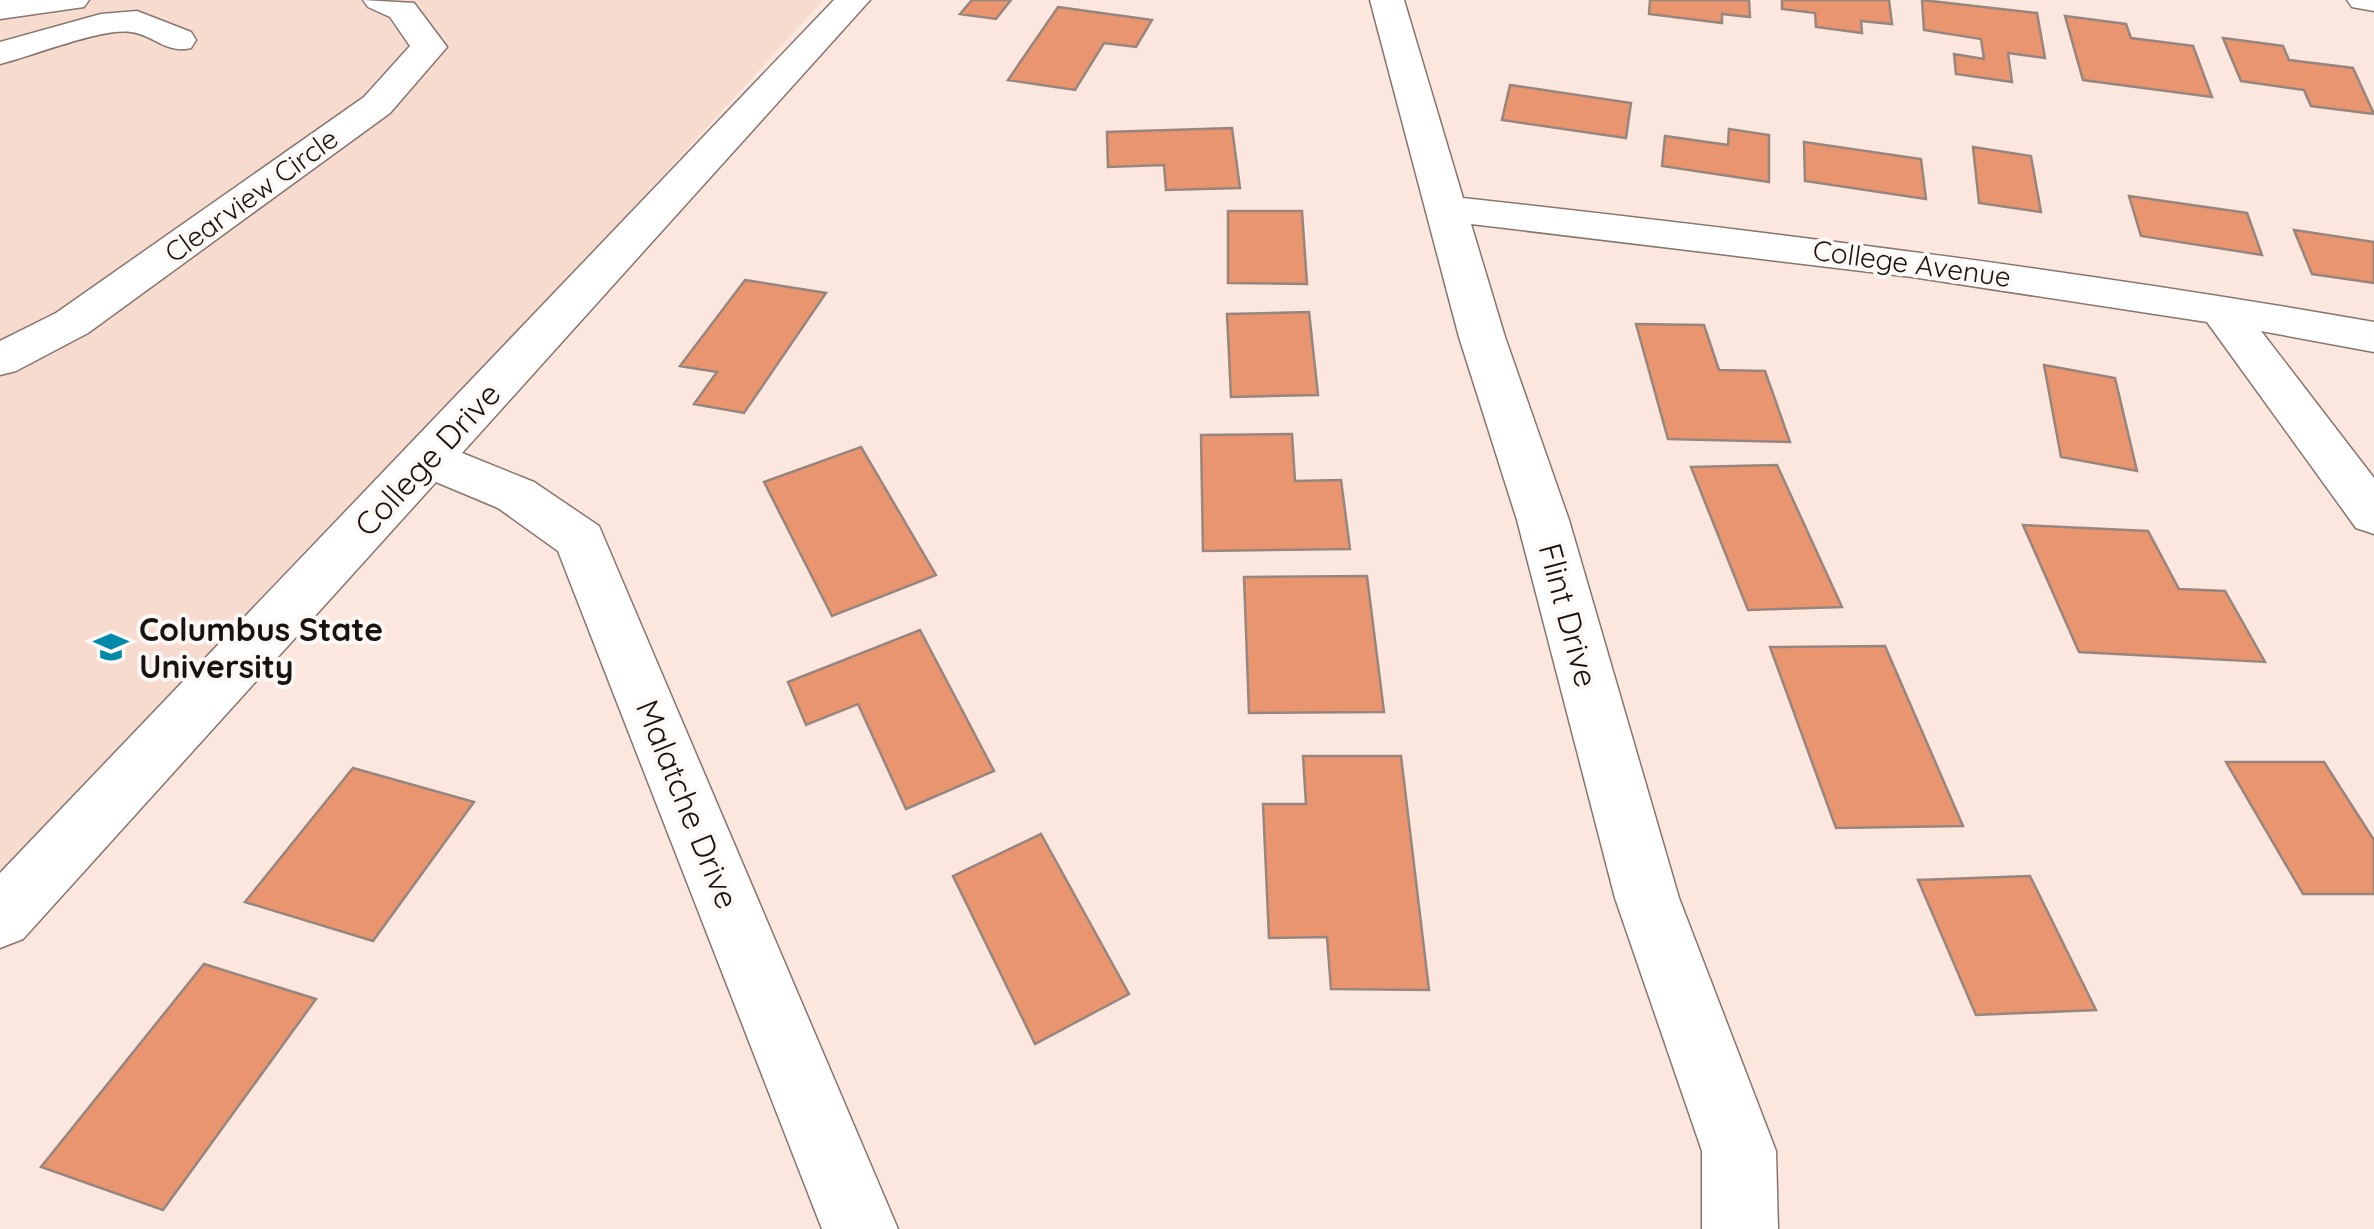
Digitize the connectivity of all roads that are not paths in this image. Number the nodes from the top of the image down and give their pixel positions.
1 (72, 0) edge
2 (380, 0) edge
3 (853, 0) edge
4 (1387, 0) edge
5 (2364, 0) edge
6 (2374, 1) edge
7 (0, 9) edge
8 (178, 40) dead end
9 (0, 53) edge
10 (1447, 209) junction
11 (2220, 308) junction
12 (2374, 338) edge
13 (0, 360) edge
14 (428, 459) junction
15 (2374, 515) edge
16 (0, 918) edge
17 (860, 1229) edge
18 (1740, 1229) edge

1 - 7 street
2 - 13 street, Clearview Circle
3 - 14 street, College Drive
4 - 10 street, Flint Drive
5 - 6 street
8 - 9 street
10 - 11 street, College Avenue
10 - 18 street, Flint Drive
11 - 12 street, College Avenue
11 - 15 street
14 - 16 street, College Drive
14 - 17 street, Malatche Drive

